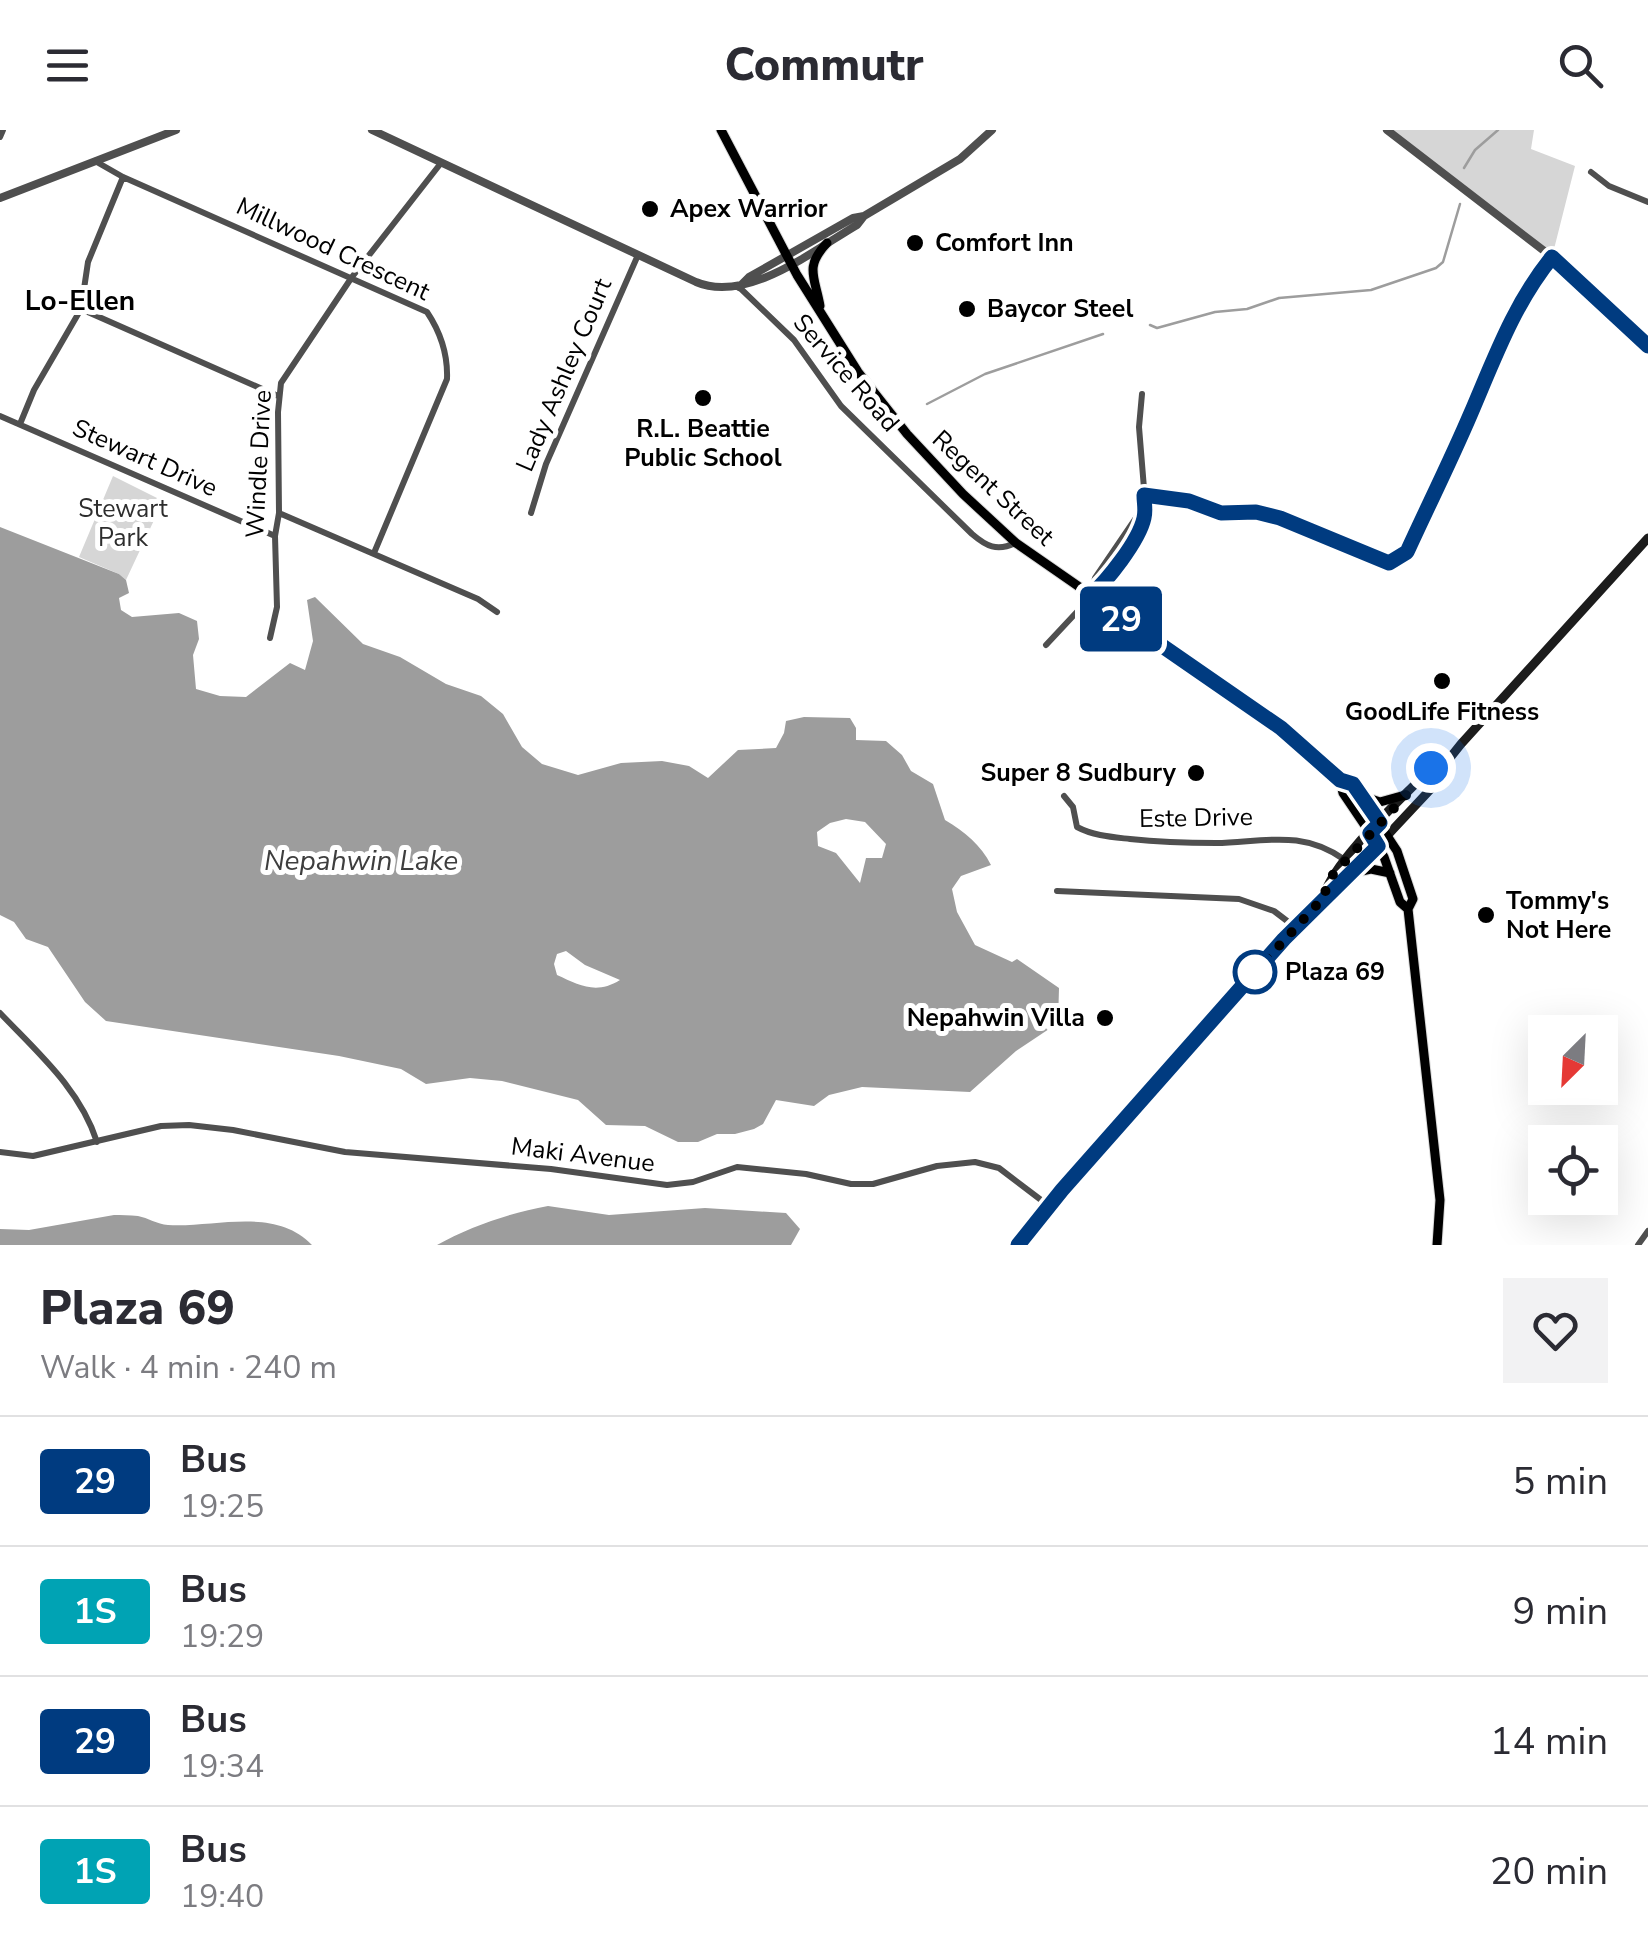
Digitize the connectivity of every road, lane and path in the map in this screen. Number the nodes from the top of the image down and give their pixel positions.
1 (176, 130) edge
2 (372, 130) edge
3 (721, 130) edge
4 (992, 130) edge
5 (1387, 130) edge
6 (95, 161) junction
7 (441, 162) junction
8 (1592, 172) dead end
9 (122, 177) junction
10 (0, 198) edge
11 (1648, 202) edge
12 (864, 216) junction
13 (826, 243) junction
14 (638, 255) junction
15 (788, 260) junction
16 (352, 277) junction
17 (739, 287) junction
18 (81, 309) junction
19 (822, 314) junction
20 (1648, 346) edge
21 (1142, 394) dead end
22 (278, 396) junction
23 (0, 416) edge
24 (20, 424) junction
25 (279, 513) junction
26 (530, 513) dead end
27 (275, 536) junction
28 (1648, 538) edge
29 (1016, 542) junction
30 (374, 554) junction
31 (1090, 596) junction
32 (497, 612) dead end
33 (270, 638) dead end
34 (1046, 645) dead end
35 (1444, 764) junction
36 (1340, 780) junction
37 (1361, 795) junction
38 (1064, 796) dead end
39 (1405, 796) junction
40 (1380, 823) junction
41 (1370, 833) junction
42 (1388, 835) junction
43 (1378, 846) junction
44 (1345, 860) junction
45 (1352, 873) junction
46 (1390, 873) junction
47 (1057, 890) dead end
48 (1323, 898) junction
49 (1408, 908) junction
50 (1295, 927) junction
51 (0, 1013) edge
52 (97, 1142) junction
53 (0, 1152) edge
54 (1049, 1206) junction
55 (1648, 1231) edge
56 (1021, 1244) edge
57 (1437, 1245) edge
58 (1638, 1245) edge

1 - 6 street
2 - 7 street
3 - 15 main road, Regent Street
4 - 12 street
5 - 20 street
6 - 9 street, Millwood Crescent
6 - 10 street
7 - 14 street
7 - 16 street, Windle Drive
8 - 11 street
9 - 16 street, Millwood Crescent
9 - 18 street
12 - 13 street
12 - 15 street
13 - 15 street
13 - 19 main road
14 - 17 street
14 - 26 street, Lady Ashley Court
15 - 17 street
15 - 19 main road, Regent Street
16 - 22 street, Windle Drive
16 - 30 street, Millwood Crescent
17 - 29 street, Service Road
18 - 22 street
18 - 24 street
19 - 29 main road, Regent Street
21 - 31 street
22 - 25 street, Windle Drive
23 - 24 street, Stewart Drive
24 - 27 street, Stewart Drive
25 - 27 street, Windle Drive
25 - 30 street
27 - 33 street, Windle Drive
28 - 35 main road
29 - 31 main road, Regent Street
30 - 32 street
31 - 34 street
31 - 36 main road, Regent Street
35 - 39 main road
35 - 42 main road
36 - 37 main road, Regent Street
36 - 41 main road, Regent Street
37 - 39 main road
37 - 40 main road, Regent Street
38 - 44 street, Este Drive
39 - 40 main road
40 - 41 main road
40 - 42 main road, Regent Street
41 - 43 main road, Regent Street
41 - 44 main road
42 - 43 main road
42 - 49 main road, Regent Street
43 - 45 main road
43 - 46 main road, Regent Street
44 - 48 main road
45 - 46 main road
45 - 48 main road
46 - 49 main road, Regent Street
47 - 50 street
48 - 50 main road
49 - 57 main road, Regent Street
50 - 54 main road
51 - 52 street
52 - 53 street, Maki Avenue
52 - 54 street, Maki Avenue
54 - 56 main road
55 - 58 street

